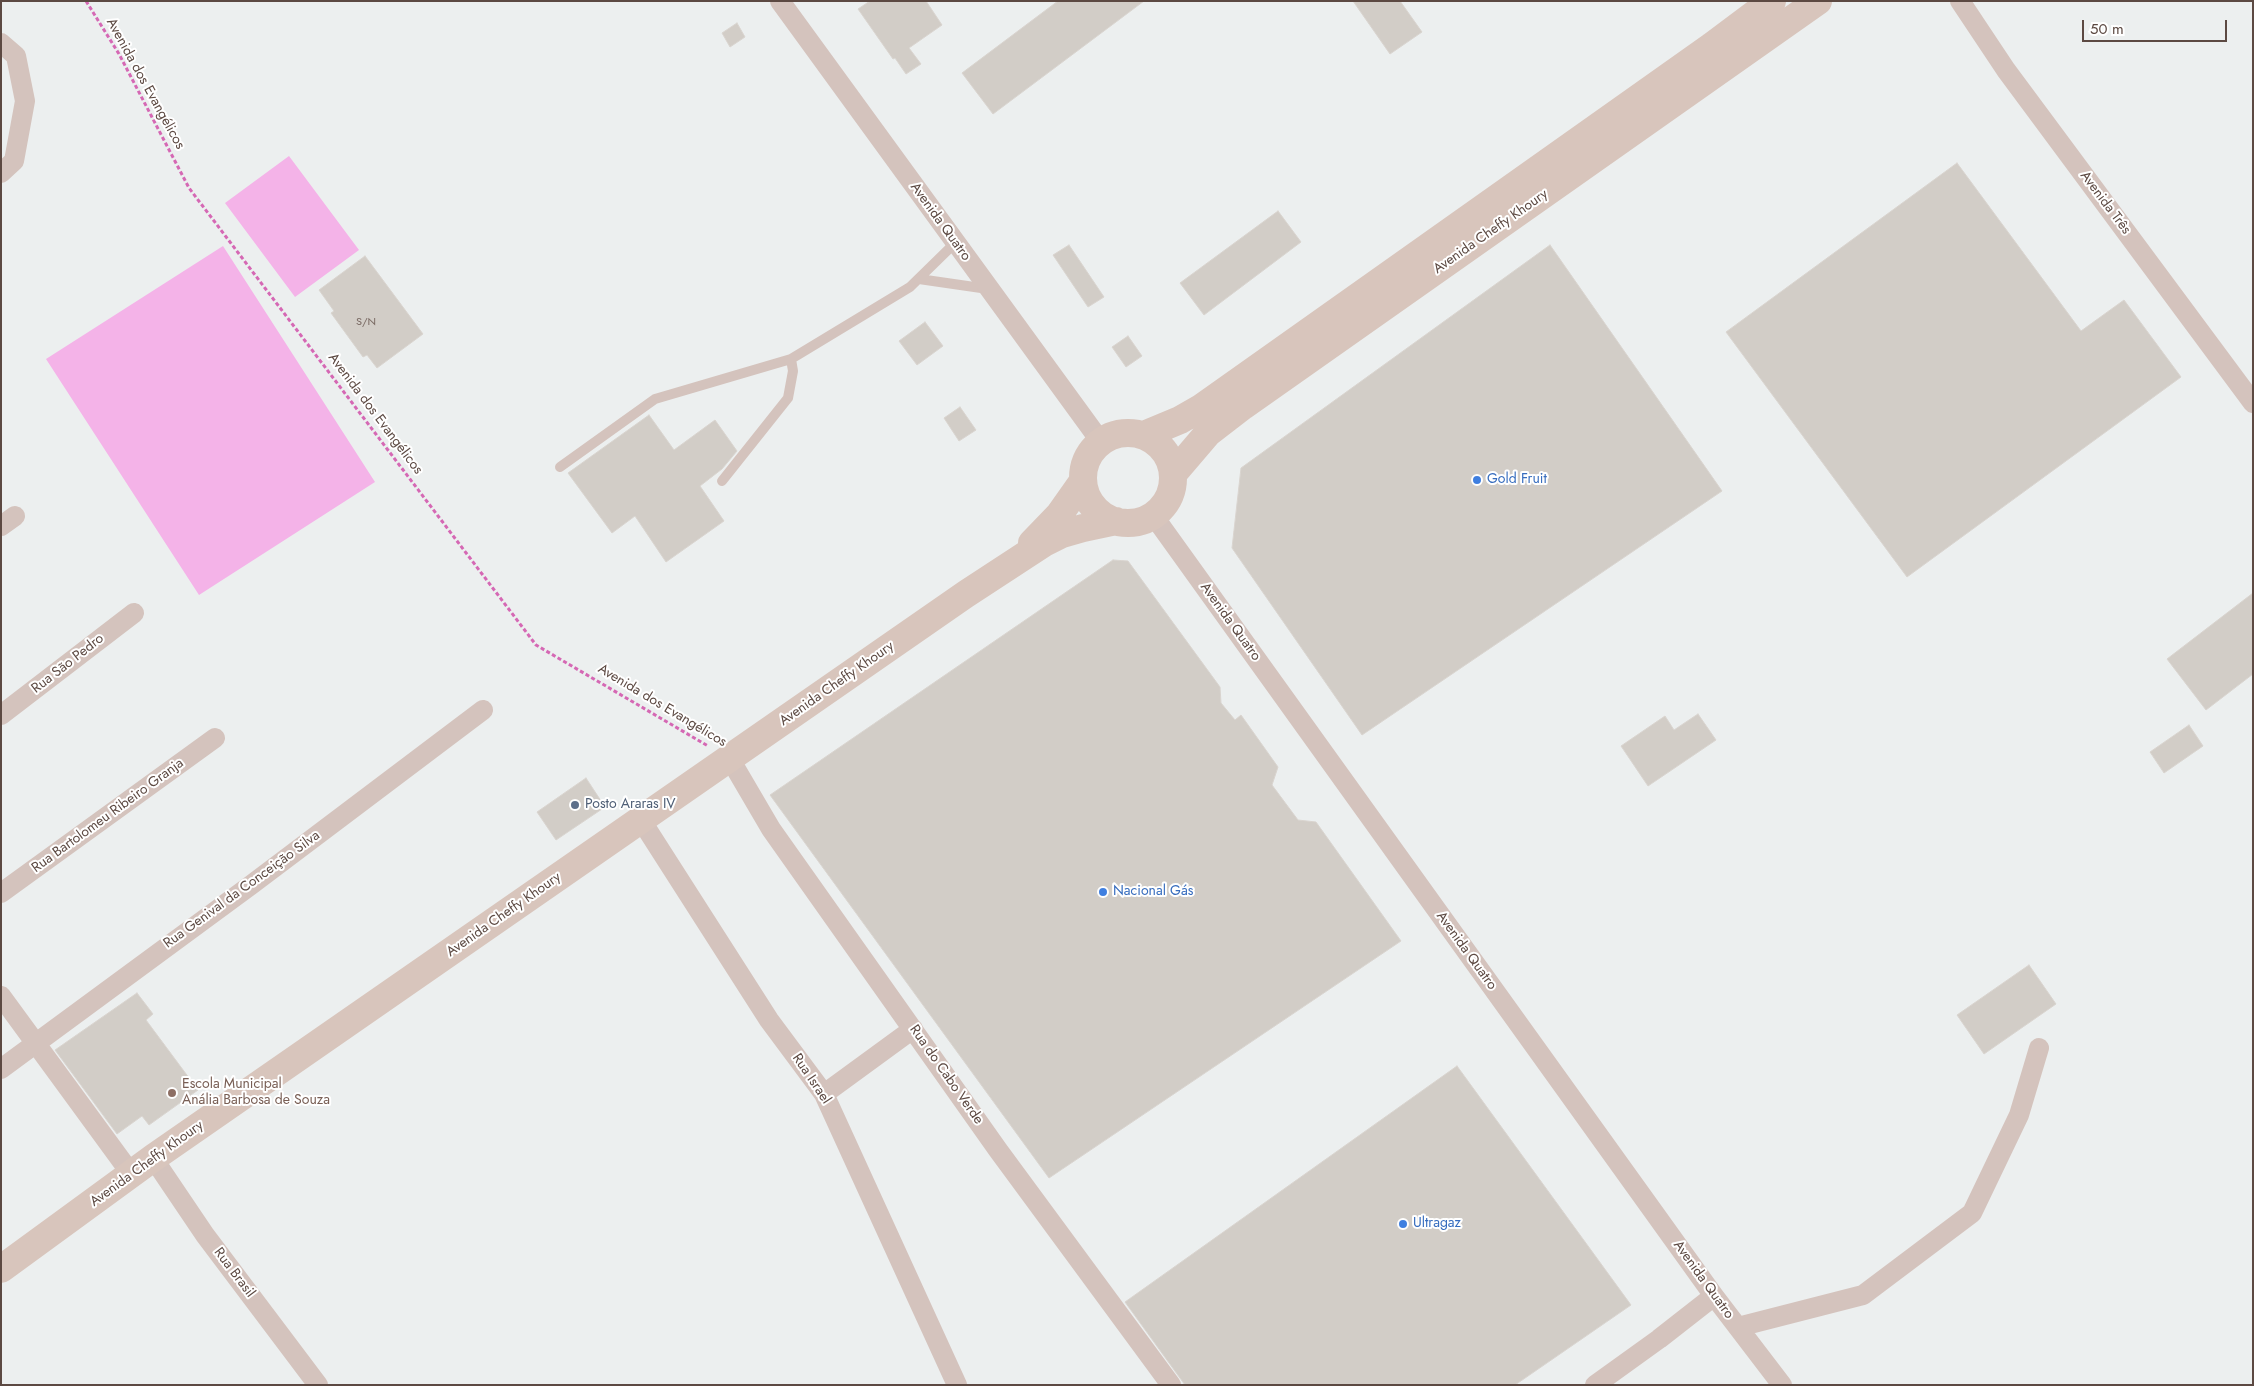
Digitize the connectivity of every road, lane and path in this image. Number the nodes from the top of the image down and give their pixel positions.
1 (86, 1) edge
2 (780, 1) edge
3 (1772, 1) edge
4 (1818, 1) edge
5 (1960, 1) edge
6 (1, 43) edge
7 (1, 173) edge
8 (955, 242) junction
9 (919, 279) junction
10 (989, 289) junction
11 (791, 359) junction
12 (2253, 403) edge
13 (1144, 436) junction
14 (1101, 442) junction
15 (560, 467) dead end
16 (1173, 474) junction
17 (722, 481) dead end
18 (1083, 481) junction
19 (1153, 515) junction
20 (1116, 521) junction
21 (1010, 565) junction
22 (134, 613) dead end
23 (483, 710) dead end
24 (1, 715) edge
25 (215, 738) dead end
26 (730, 759) junction
27 (641, 820) junction
28 (1, 893) edge
29 (1, 996) edge
30 (913, 1029) junction
31 (36, 1044) junction
32 (2039, 1048) dead end
33 (1, 1069) edge
34 (824, 1094) junction
35 (153, 1158) junction
36 (132, 1175) junction
37 (1, 1269) edge
38 (1714, 1296) junction
39 (1738, 1327) junction
40 (318, 1385) edge
41 (957, 1385) edge
42 (1171, 1385) edge
43 (1595, 1385) edge
44 (1782, 1385) edge

1 - 26 path, Avenida dos Evangélicos
2 - 8 street, Avenida Quatro
3 - 13 main road, Avenida Cheffy Khoury
4 - 16 main road, Avenida Cheffy Khoury
5 - 12 street, Avenida Três
6 - 7 street
8 - 9 lane
8 - 10 street, Avenida Quatro
9 - 10 lane
9 - 11 lane
10 - 14 street, Avenida Quatro
11 - 15 lane
11 - 17 lane
13 - 14 main road
13 - 16 main road
14 - 18 main road
16 - 19 main road
18 - 20 main road
18 - 21 main road
19 - 20 main road
19 - 38 street, Avenida Quatro
20 - 21 main road
21 - 26 main road, Avenida Cheffy Khoury
22 - 24 street, Rua São Pedro
23 - 31 street, Rua Genival da Conceição Silva
25 - 28 street, Rua Bartolomeu Ribeiro Granja
26 - 27 main road, Avenida Cheffy Khoury
26 - 30 street, Rua do Cabo Verde
27 - 34 street, Rua Israel
27 - 35 main road, Avenida Cheffy Khoury
29 - 31 street
30 - 34 street
30 - 42 street, Rua do Cabo Verde
31 - 33 street, Rua Genival da Conceição Silva
31 - 36 street
32 - 39 street
34 - 41 street, Rua Israel
35 - 36 main road, Avenida Cheffy Khoury
35 - 40 street, Rua Brasil
36 - 37 main road, Avenida Cheffy Khoury
38 - 39 street, Avenida Quatro
38 - 43 street
39 - 44 street, Avenida Quatro

